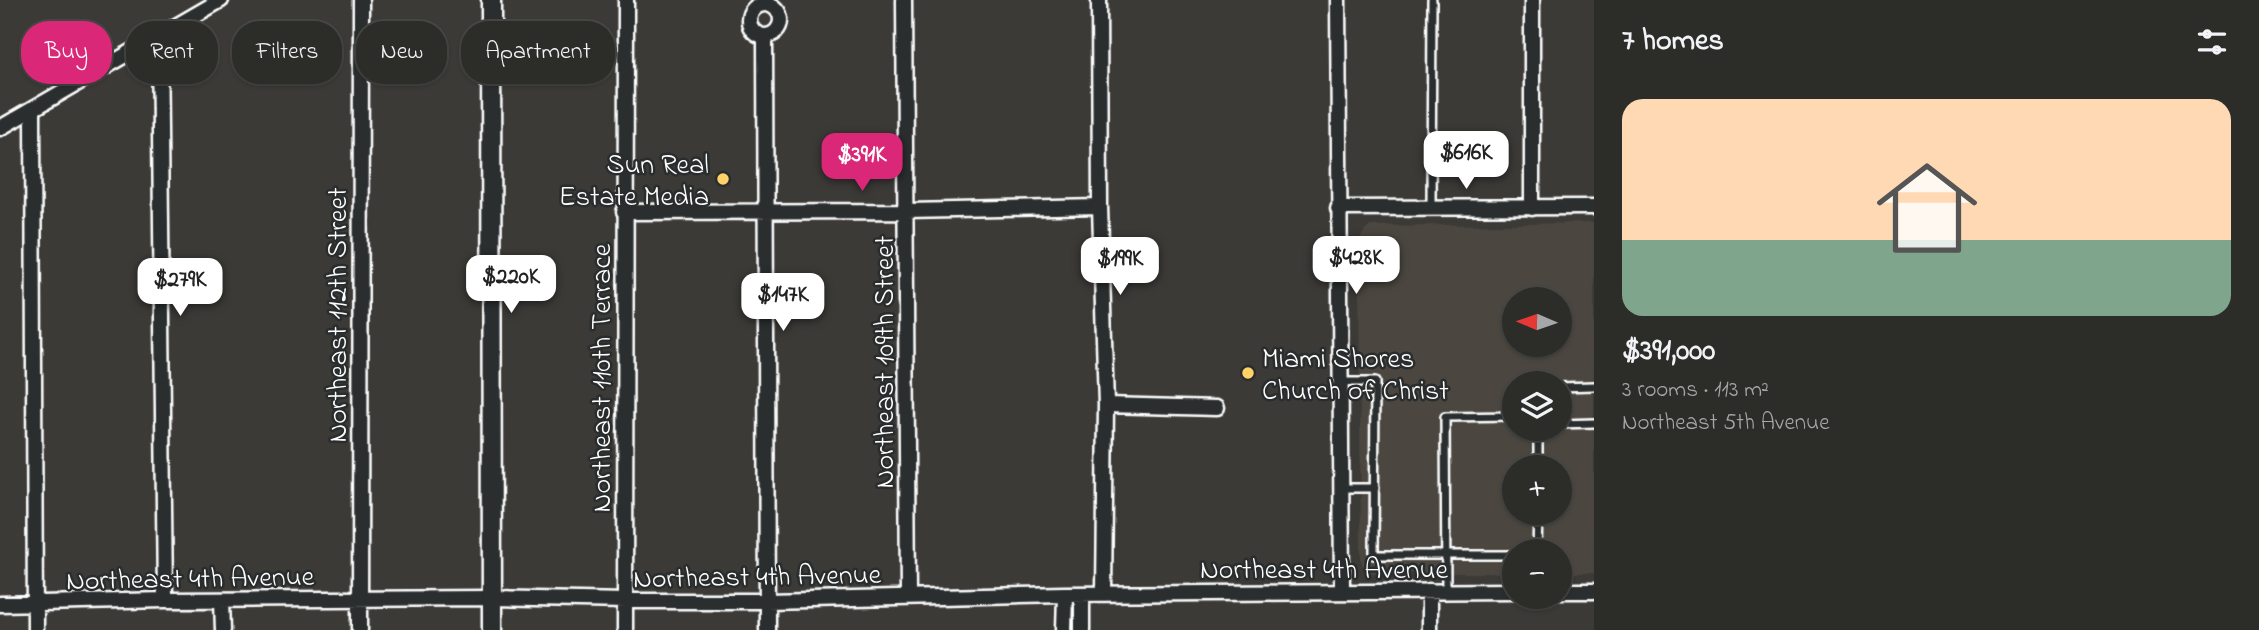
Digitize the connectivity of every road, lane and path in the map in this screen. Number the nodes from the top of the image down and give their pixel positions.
1 (220, 0) edge
2 (360, 0) edge
3 (491, 0) edge
4 (626, 0) edge
5 (904, 0) edge
6 (1099, 0) edge
7 (1338, 0) edge
8 (1432, 0) edge
9 (1532, 0) edge
10 (184, 21) edge
11 (765, 36) dead end
12 (126, 55) edge
13 (160, 84) edge
14 (33, 110) junction
15 (0, 128) edge
16 (1100, 207) junction
17 (1594, 207) edge
18 (1338, 208) junction
19 (1431, 208) junction
20 (1532, 208) junction
21 (764, 211) junction
22 (907, 211) junction
23 (624, 212) junction
24 (1340, 382) junction
25 (1594, 386) edge
26 (1572, 387) edge
27 (1106, 405) junction
28 (1217, 408) dead end
29 (1502, 416) edge
30 (1594, 423) edge
31 (1572, 424) edge
32 (1341, 488) junction
33 (1375, 488) junction
34 (1446, 554) junction
35 (1502, 555) edge
36 (1342, 591) junction
37 (1429, 591) junction
38 (1446, 591) junction
39 (1502, 591) edge
40 (1572, 591) edge
41 (1594, 591) edge
42 (1065, 594) junction
43 (1082, 594) junction
44 (1104, 594) junction
45 (908, 597) junction
46 (492, 598) junction
47 (360, 599) junction
48 (165, 600) junction
49 (222, 600) junction
50 (625, 601) junction
51 (767, 601) junction
52 (0, 604) edge
53 (35, 604) junction
54 (35, 630) edge
55 (223, 630) edge
56 (360, 630) edge
57 (492, 630) edge
58 (625, 630) edge
59 (767, 630) edge
60 (1064, 630) edge
61 (1082, 630) edge
62 (1429, 630) edge

1 - 10 street
2 - 47 street, Northeast 112th Street
3 - 46 street
4 - 23 street, Northeast 110th Terrace
5 - 22 street, Northeast 109th Street
6 - 16 street
7 - 18 street
8 - 19 lane
9 - 20 street
11 - 21 street
12 - 14 street
13 - 48 street
14 - 15 street
14 - 53 street
16 - 22 street
16 - 27 street
17 - 20 street
18 - 19 street
18 - 24 street
19 - 20 street
21 - 22 street
21 - 23 street
21 - 51 street
22 - 45 street, Northeast 109th Street
23 - 50 street, Northeast 110th Terrace
24 - 32 street
24 - 33 lane
25 - 26 lane
27 - 28 street
27 - 44 street
29 - 34 lane
30 - 31 lane
32 - 33 lane
32 - 36 street
33 - 34 lane
34 - 35 lane
34 - 38 lane
36 - 37 street, Northeast 4th Avenue
36 - 44 street, Northeast 4th Avenue
37 - 38 street, Northeast 4th Avenue
37 - 62 street
38 - 39 street, Northeast 4th Avenue
40 - 41 street
42 - 43 street, Northeast 4th Avenue
42 - 45 street, Northeast 4th Avenue
42 - 60 street
43 - 44 street, Northeast 4th Avenue
43 - 61 street
45 - 51 street, Northeast 4th Avenue
46 - 47 street, Northeast 4th Avenue
46 - 50 street, Northeast 4th Avenue
46 - 57 street
47 - 49 street, Northeast 4th Avenue
47 - 56 street, Northeast 112th Street
48 - 49 street, Northeast 4th Avenue
48 - 53 street, Northeast 4th Avenue
49 - 55 street
50 - 51 street, Northeast 4th Avenue
50 - 58 street, Northeast 110th Terrace
51 - 59 street
52 - 53 street, Northeast 4th Avenue
53 - 54 street

